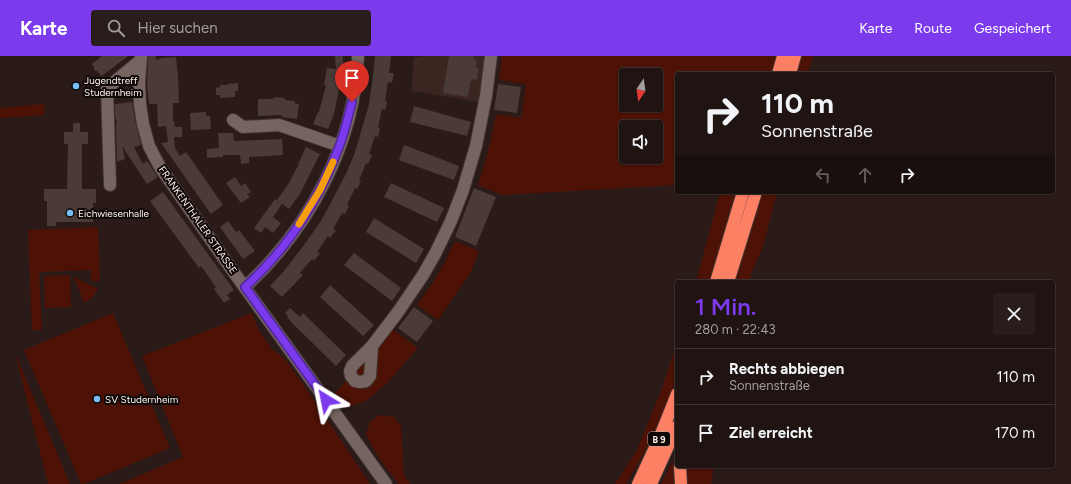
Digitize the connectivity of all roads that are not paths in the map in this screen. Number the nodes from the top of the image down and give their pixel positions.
1 (358, 56) edge
2 (491, 56) edge
3 (783, 56) edge
4 (795, 56) edge
5 (141, 58) edge
6 (779, 72) edge
7 (791, 72) edge
8 (233, 120) dead end
9 (340, 146) junction
10 (110, 185) dead end
11 (743, 194) edge
12 (755, 194) edge
13 (717, 280) edge
14 (729, 280) edge
15 (245, 287) junction
16 (372, 346) dead end
17 (675, 399) edge
18 (675, 430) edge
19 (680, 468) edge
20 (386, 484) edge
21 (638, 484) edge
22 (651, 484) edge
23 (681, 484) edge

1 - 9 street
2 - 16 street
3 - 6 highway
4 - 7 highway
5 - 10 street
5 - 15 street, FRANKENTHALER STRASSE
8 - 9 street
9 - 15 street
11 - 13 highway
12 - 14 highway
15 - 20 street, FRANKENTHALER STRASSE
17 - 21 highway, B 9
18 - 22 highway, B 9
19 - 23 highway

